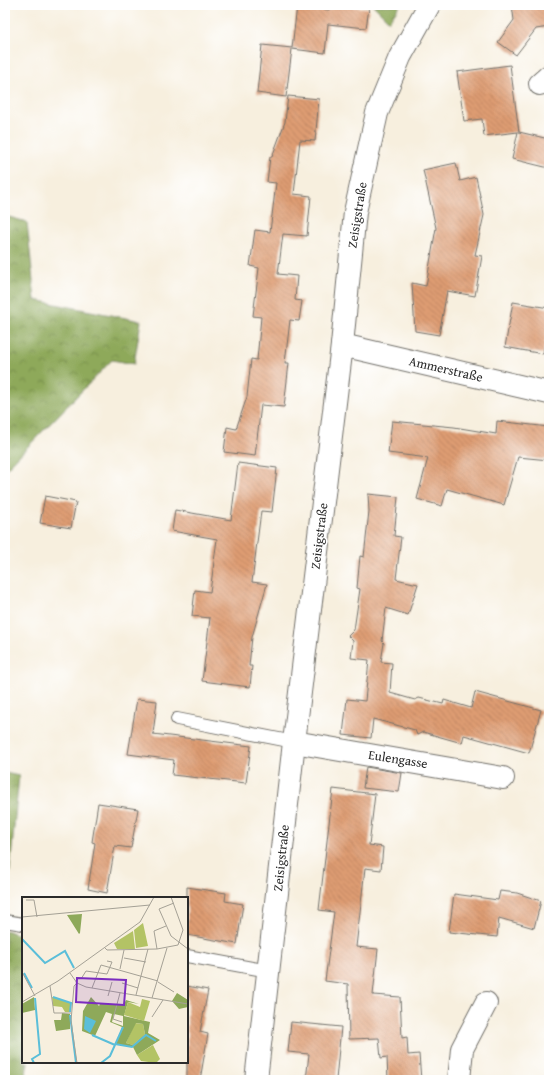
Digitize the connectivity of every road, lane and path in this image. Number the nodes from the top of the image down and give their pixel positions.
1 (429, 5) edge
2 (342, 345) junction
3 (549, 393) edge
4 (177, 719) dead end
5 (294, 742) junction
6 (502, 778) dead end
7 (5, 921) edge
8 (22, 924) edge
9 (188, 956) edge
10 (269, 971) junction
11 (486, 1003) dead end
12 (256, 1080) edge
13 (459, 1080) edge

1 - 2 street, Zeisigstraße
2 - 3 street, Ammerstraße
2 - 5 street, Zeisigstraße
4 - 5 lane
5 - 6 street, Eulengasse
5 - 10 street, Zeisigstraße
7 - 8 lane
9 - 10 lane
10 - 12 street, Zeisigstraße
11 - 13 street

